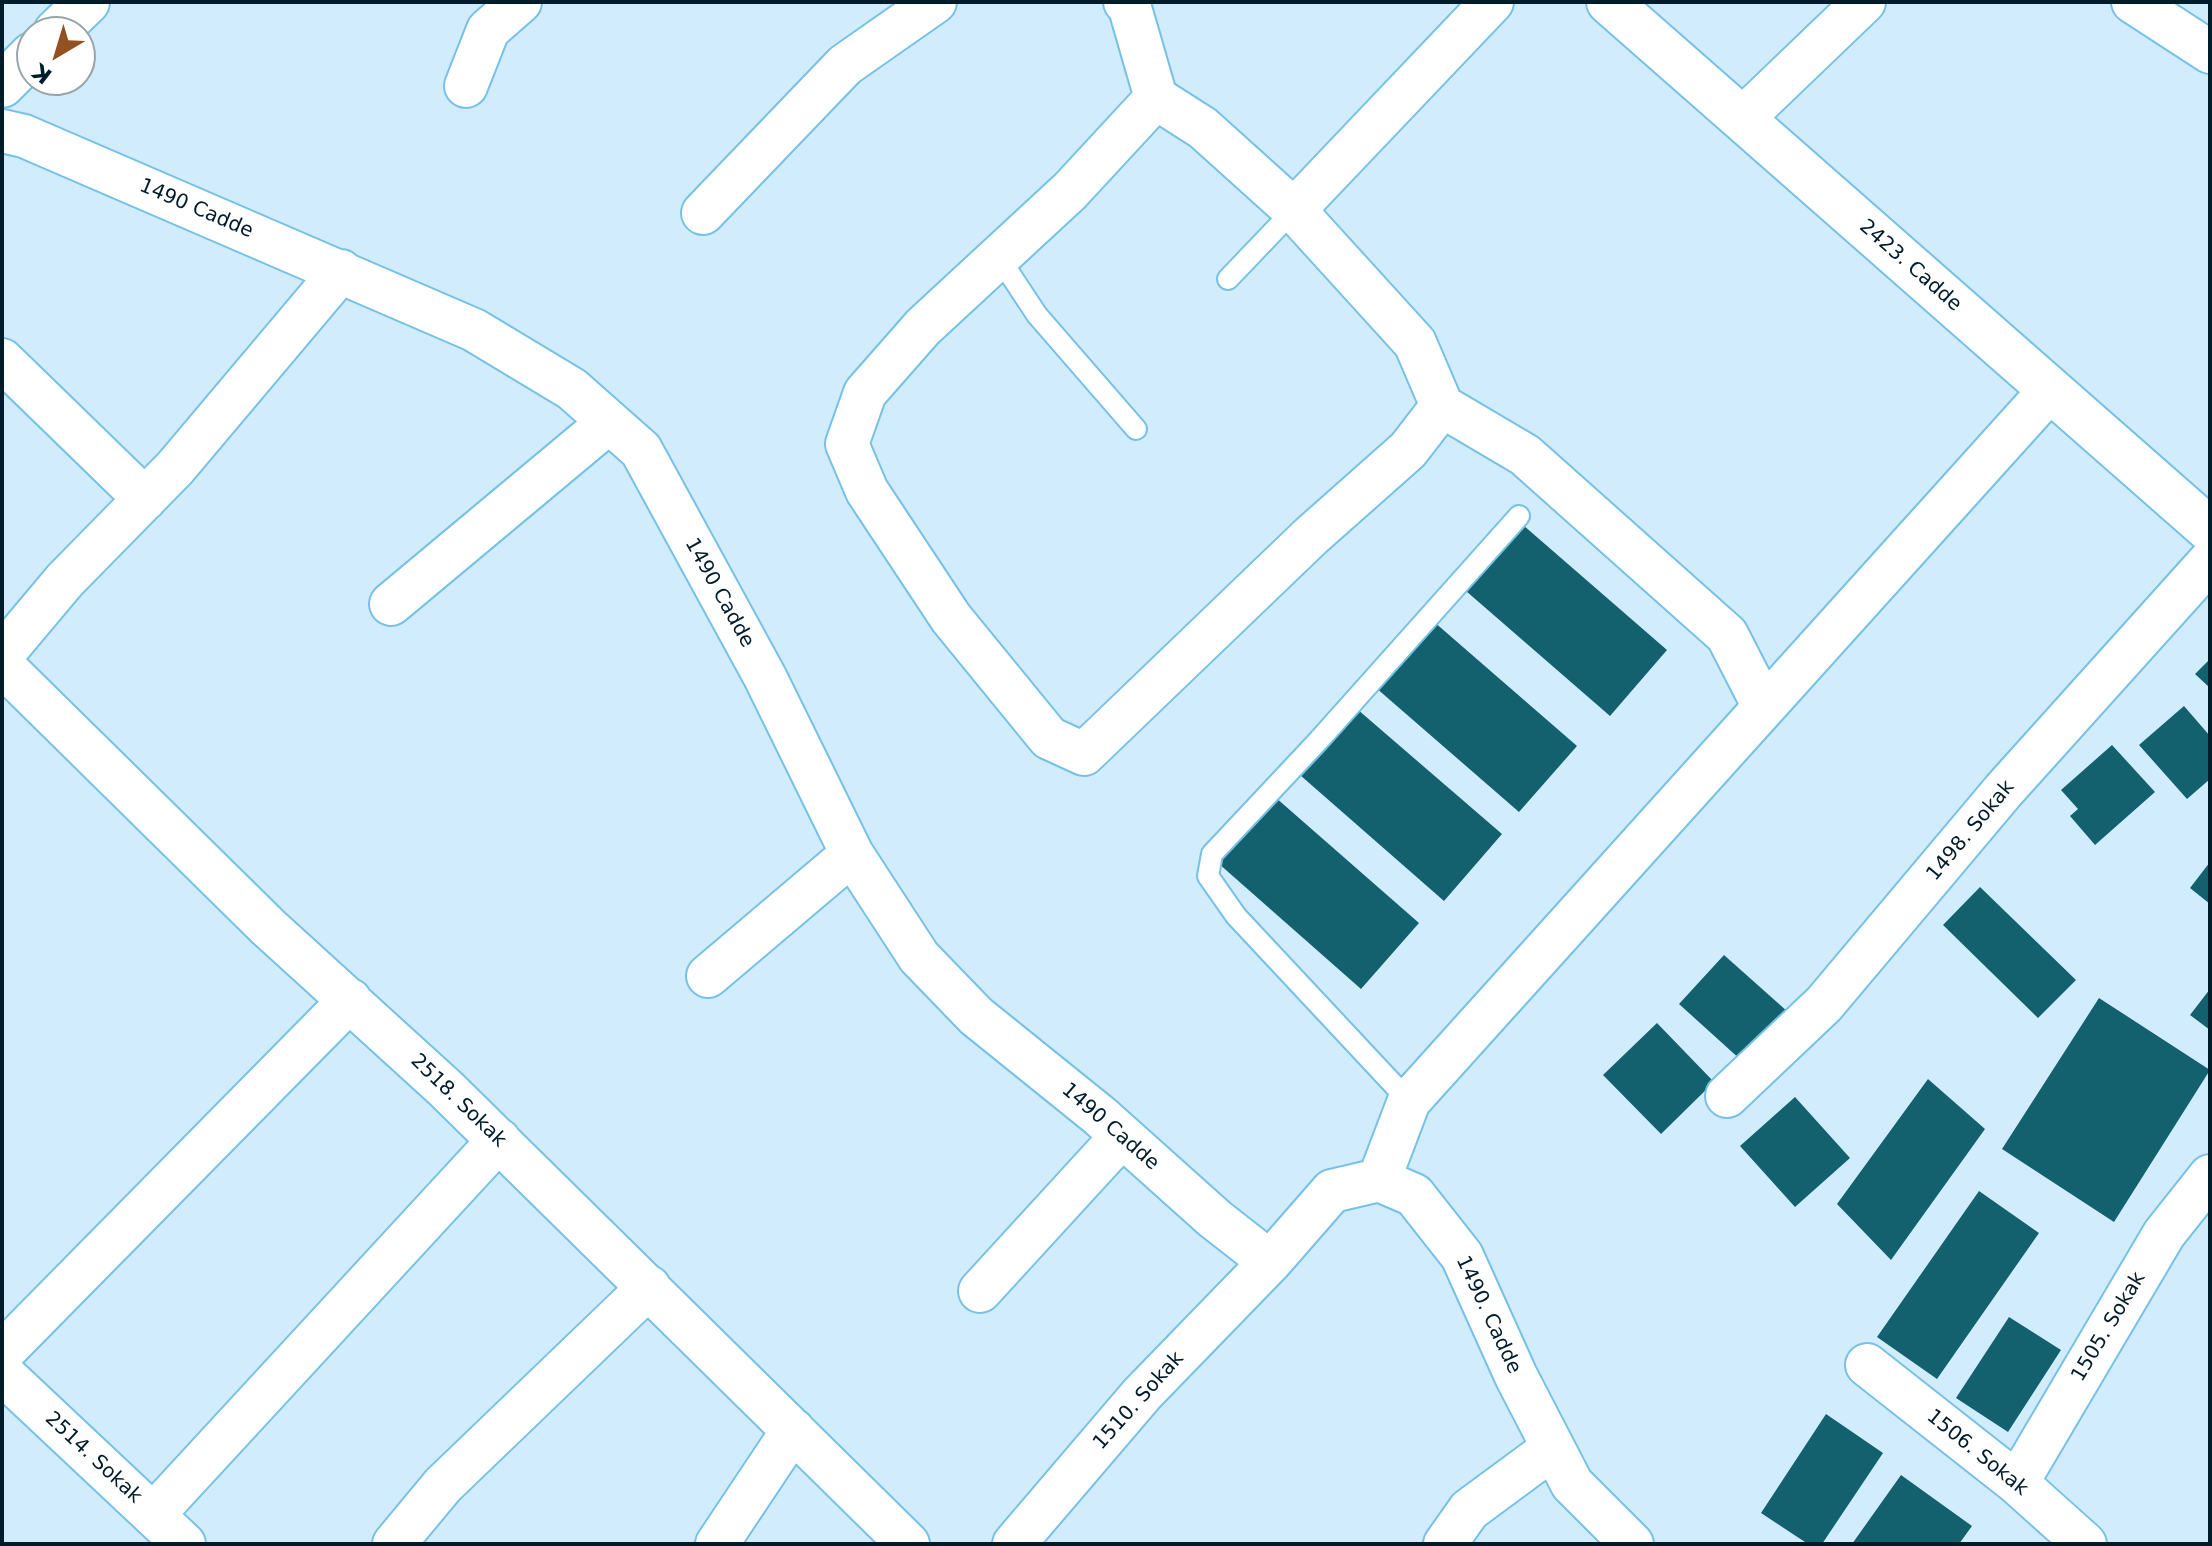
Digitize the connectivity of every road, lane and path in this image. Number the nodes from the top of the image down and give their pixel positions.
1 (87, 2) edge
2 (520, 2) edge
3 (935, 2) edge
4 (1125, 2) edge
5 (1492, 2) edge
6 (1609, 2) edge
7 (1864, 2) edge
8 (2133, 2) edge
9 (73, 16) edge
10 (2210, 52) edge
11 (466, 86) dead end
12 (1156, 98) junction
13 (1742, 119) junction
14 (2, 131) edge
15 (1294, 210) junction
16 (703, 213) dead end
17 (998, 256) junction
18 (341, 271) junction
19 (1228, 279) dead end
20 (2, 360) edge
21 (2051, 389) junction
22 (1442, 406) junction
23 (609, 422) junction
24 (1136, 429) dead end
25 (145, 499) junction
26 (1519, 516) dead end
27 (2210, 530) edge
28 (2210, 561) edge
29 (391, 604) dead end
30 (2, 655) edge
31 (2, 665) edge
32 (1764, 707) junction
33 (852, 854) junction
34 (708, 976) dead end
35 (350, 1000) junction
36 (1727, 1096) dead end
37 (1409, 1101) junction
38 (1122, 1136) junction
39 (499, 1140) junction
40 (2210, 1176) edge
41 (1379, 1180) junction
42 (1270, 1262) junction
43 (649, 1287) junction
44 (980, 1291) dead end
45 (2, 1353) edge
46 (1867, 1365) dead end
47 (2, 1373) edge
48 (793, 1430) junction
49 (1553, 1448) junction
50 (2017, 1483) junction
51 (153, 1515) junction
52 (184, 1544) edge
53 (394, 1544) edge
54 (717, 1544) edge
55 (908, 1544) edge
56 (1014, 1544) edge
57 (1445, 1544) edge
58 (1632, 1544) edge
59 (2085, 1544) edge

1 - 9 main road
2 - 11 street
3 - 16 street
4 - 12 street
5 - 15 street
6 - 13 main road, 2423. Cadde
7 - 13 street
8 - 10 street
12 - 15 street
12 - 17 street
13 - 21 main road, 2423. Cadde
14 - 18 street, 1490 Cadde
15 - 19 lane
15 - 22 street
17 - 22 street
17 - 24 lane
18 - 23 street, 1490 Cadde
18 - 25 street
20 - 25 street
21 - 27 main road, 2423. Cadde
21 - 32 street
22 - 32 street
23 - 29 street
23 - 33 street, 1490 Cadde
25 - 30 street
26 - 37 lane
28 - 36 street, 1498. Sokak
31 - 35 street, 2518. Sokak
32 - 37 street
33 - 34 street
33 - 38 street, 1490 Cadde
35 - 39 street, 2518. Sokak
35 - 45 street
37 - 41 street
38 - 42 street, 1490 Cadde
38 - 44 street
39 - 43 street, 2518. Sokak
39 - 51 street
40 - 50 street, 1505. Sokak
41 - 42 street
41 - 49 street, 1490. Cadde
42 - 56 street, 1510. Sokak
43 - 48 street, 2518. Sokak
43 - 53 street
46 - 50 street, 1506. Sokak
47 - 51 street, 2514. Sokak
48 - 54 street
48 - 55 street, 2518. Sokak
49 - 57 street
49 - 58 street, 1490. Cadde
50 - 59 street, 1506. Sokak
51 - 52 street, 2514. Sokak

